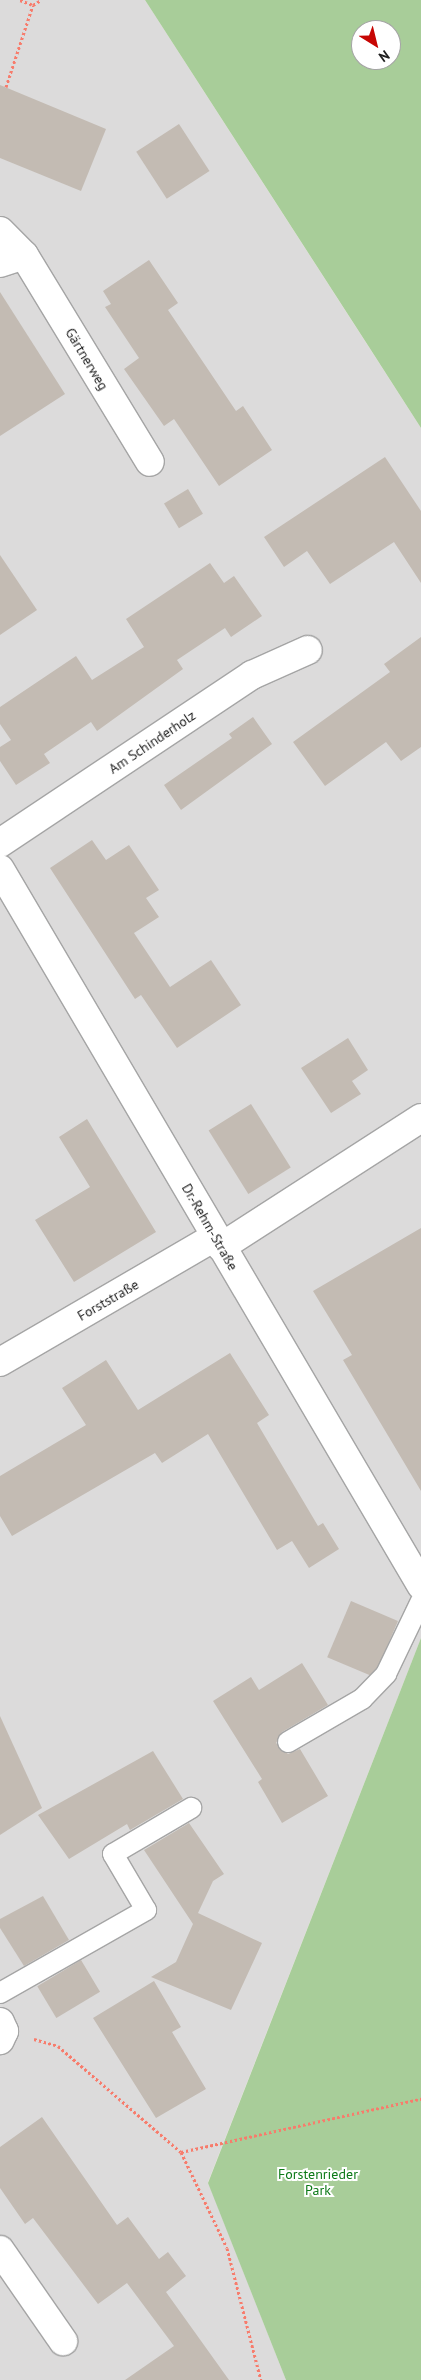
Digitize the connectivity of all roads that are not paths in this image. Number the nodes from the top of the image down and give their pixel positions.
1 (0, 231) edge
2 (12, 259) edge
3 (150, 462) dead end
4 (308, 650) dead end
5 (0, 843) edge
6 (0, 869) edge
7 (421, 1118) edge
8 (218, 1242) junction
9 (0, 1362) edge
10 (421, 1585) edge
11 (421, 1601) edge
12 (288, 1742) dead end
13 (191, 1808) dead end
14 (0, 1993) edge
15 (0, 2250) edge
16 (63, 2341) dead end

1 - 2 street, Gärtnerweg
2 - 3 street, Gärtnerweg
4 - 5 street, Am Schinderholz
6 - 8 street, Dr.-Rehm-Straße
7 - 8 street, Forststraße
8 - 9 street, Forststraße
8 - 10 street, Dr.-Rehm-Straße
11 - 12 lane
13 - 14 lane
15 - 16 street

